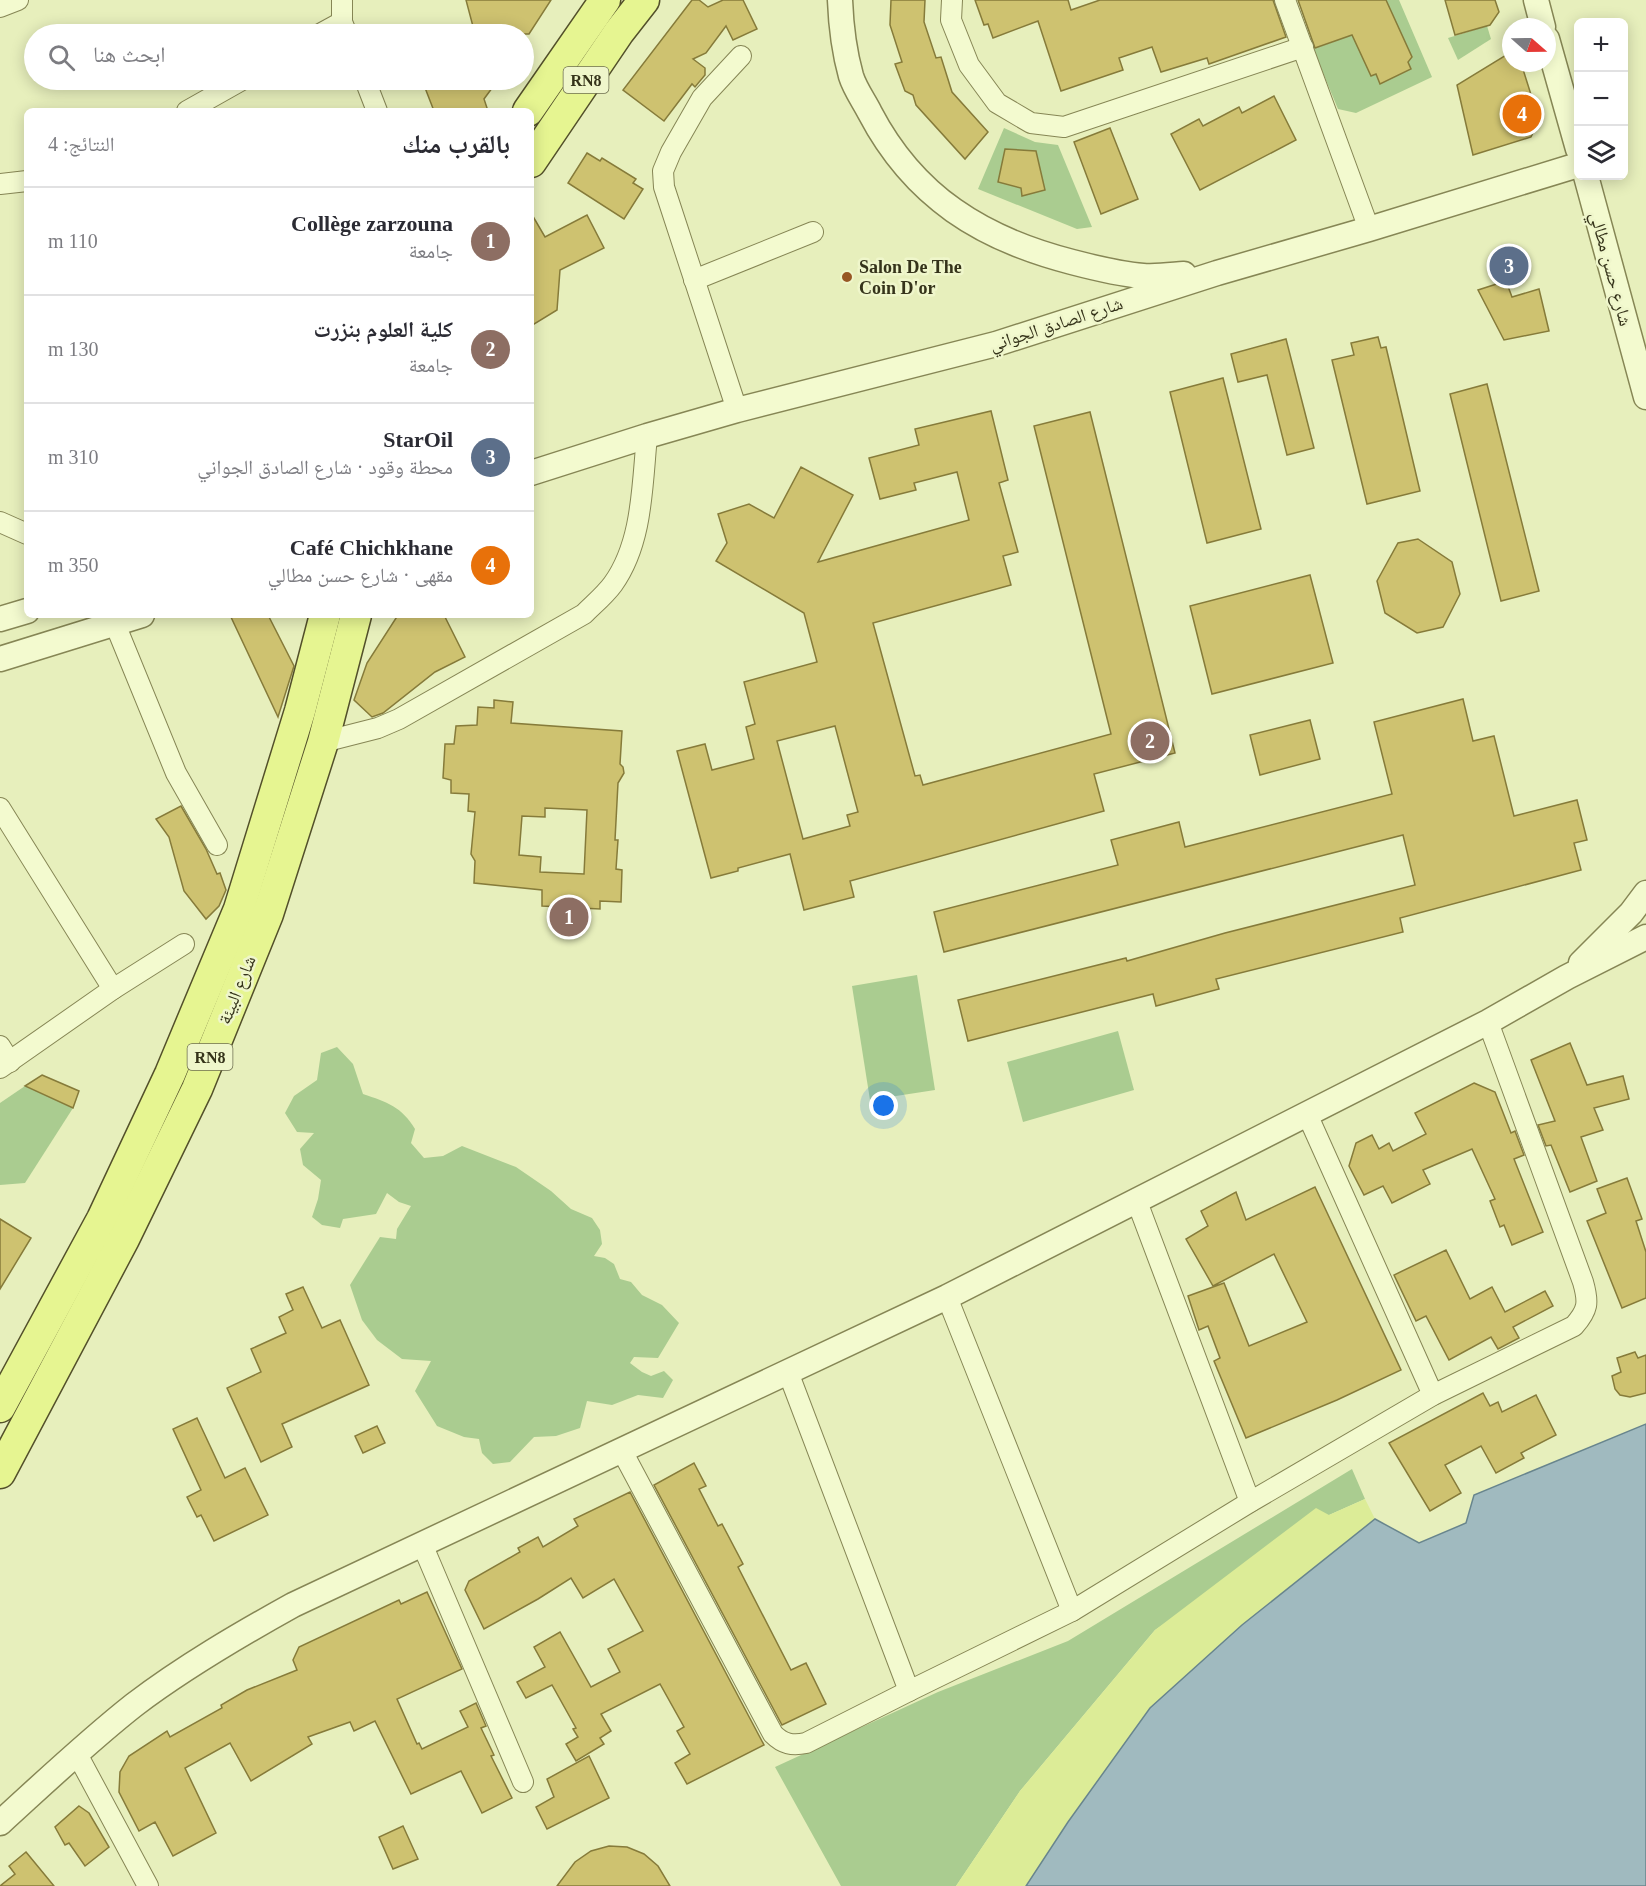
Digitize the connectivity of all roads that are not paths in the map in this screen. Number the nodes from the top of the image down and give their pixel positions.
1 (18, 0) edge
2 (342, 0) edge
3 (644, 0) edge
4 (840, 0) edge
5 (952, 0) edge
6 (1285, 0) edge
7 (1536, 0) edge
8 (600, 4) edge
9 (0, 7) edge
10 (1541, 18) edge
11 (345, 24) edge
12 (1303, 47) junction
13 (741, 56) dead end
14 (1556, 71) edge
15 (224, 90) edge
16 (369, 90) edge
17 (192, 108) edge
18 (376, 108) edge
19 (530, 108) edge
20 (1574, 135) edge
21 (534, 158) edge
22 (1574, 166) edge
23 (1587, 180) edge
24 (24, 181) edge
25 (0, 184) edge
26 (1370, 229) junction
27 (813, 232) dead end
28 (1217, 273) junction
29 (694, 280) junction
30 (1646, 397) edge
31 (737, 410) junction
32 (647, 436) junction
33 (534, 472) edge
34 (0, 522) edge
35 (24, 533) edge
36 (24, 612) edge
37 (133, 618) edge
38 (324, 618) edge
39 (355, 618) edge
40 (0, 619) edge
41 (115, 624) junction
42 (0, 660) edge
43 (323, 742) junction
44 (0, 808) edge
45 (217, 845) dead end
46 (1646, 893) edge
47 (1646, 937) edge
48 (184, 944) dead end
49 (1567, 977) junction
50 (113, 989) junction
51 (1488, 1022) junction
52 (3, 1059) edge
53 (1307, 1114) junction
54 (1136, 1199) junction
55 (947, 1297) junction
56 (788, 1372) junction
57 (1433, 1395) junction
58 (0, 1407) edge
59 (622, 1450) junction
60 (0, 1473) edge
61 (1250, 1502) junction
62 (422, 1544) junction
63 (1072, 1611) junction
64 (909, 1691) junction
65 (76, 1754) junction
66 (523, 1782) dead end
67 (0, 1823) edge
68 (148, 1886) edge

1 - 9 street
2 - 11 street
3 - 21 main road, RN8
4 - 28 street
5 - 12 street
6 - 12 street
7 - 10 street
8 - 19 main road, RN8
12 - 26 street
13 - 29 street
14 - 20 street
15 - 17 street
16 - 18 street
22 - 26 street, شارع الصادق الجواني
23 - 30 street, شارع حسن مطالي
24 - 25 street
26 - 28 street, شارع الصادق الجواني
27 - 29 street
28 - 31 street, شارع الصادق الجواني
29 - 31 street
31 - 32 street, شارع الصادق الجواني
32 - 33 street, شارع الصادق الجواني
32 - 43 street
34 - 35 street
36 - 40 street
37 - 41 street
38 - 58 main road, شارع البيئة / RN8
39 - 43 main road, شارع البيئة / RN8
41 - 42 street
41 - 45 street
43 - 60 main road, شارع البيئة / RN8
44 - 50 street
46 - 49 street
47 - 49 street
48 - 50 street
49 - 51 street
50 - 52 street
51 - 53 street
51 - 57 street
53 - 54 street
53 - 57 street
54 - 55 street
54 - 61 street
55 - 56 street
55 - 63 street
56 - 59 street
56 - 64 street
57 - 61 street
59 - 62 street
59 - 64 street
61 - 63 street
62 - 65 street
62 - 66 street
63 - 64 street
65 - 67 street
65 - 68 street

